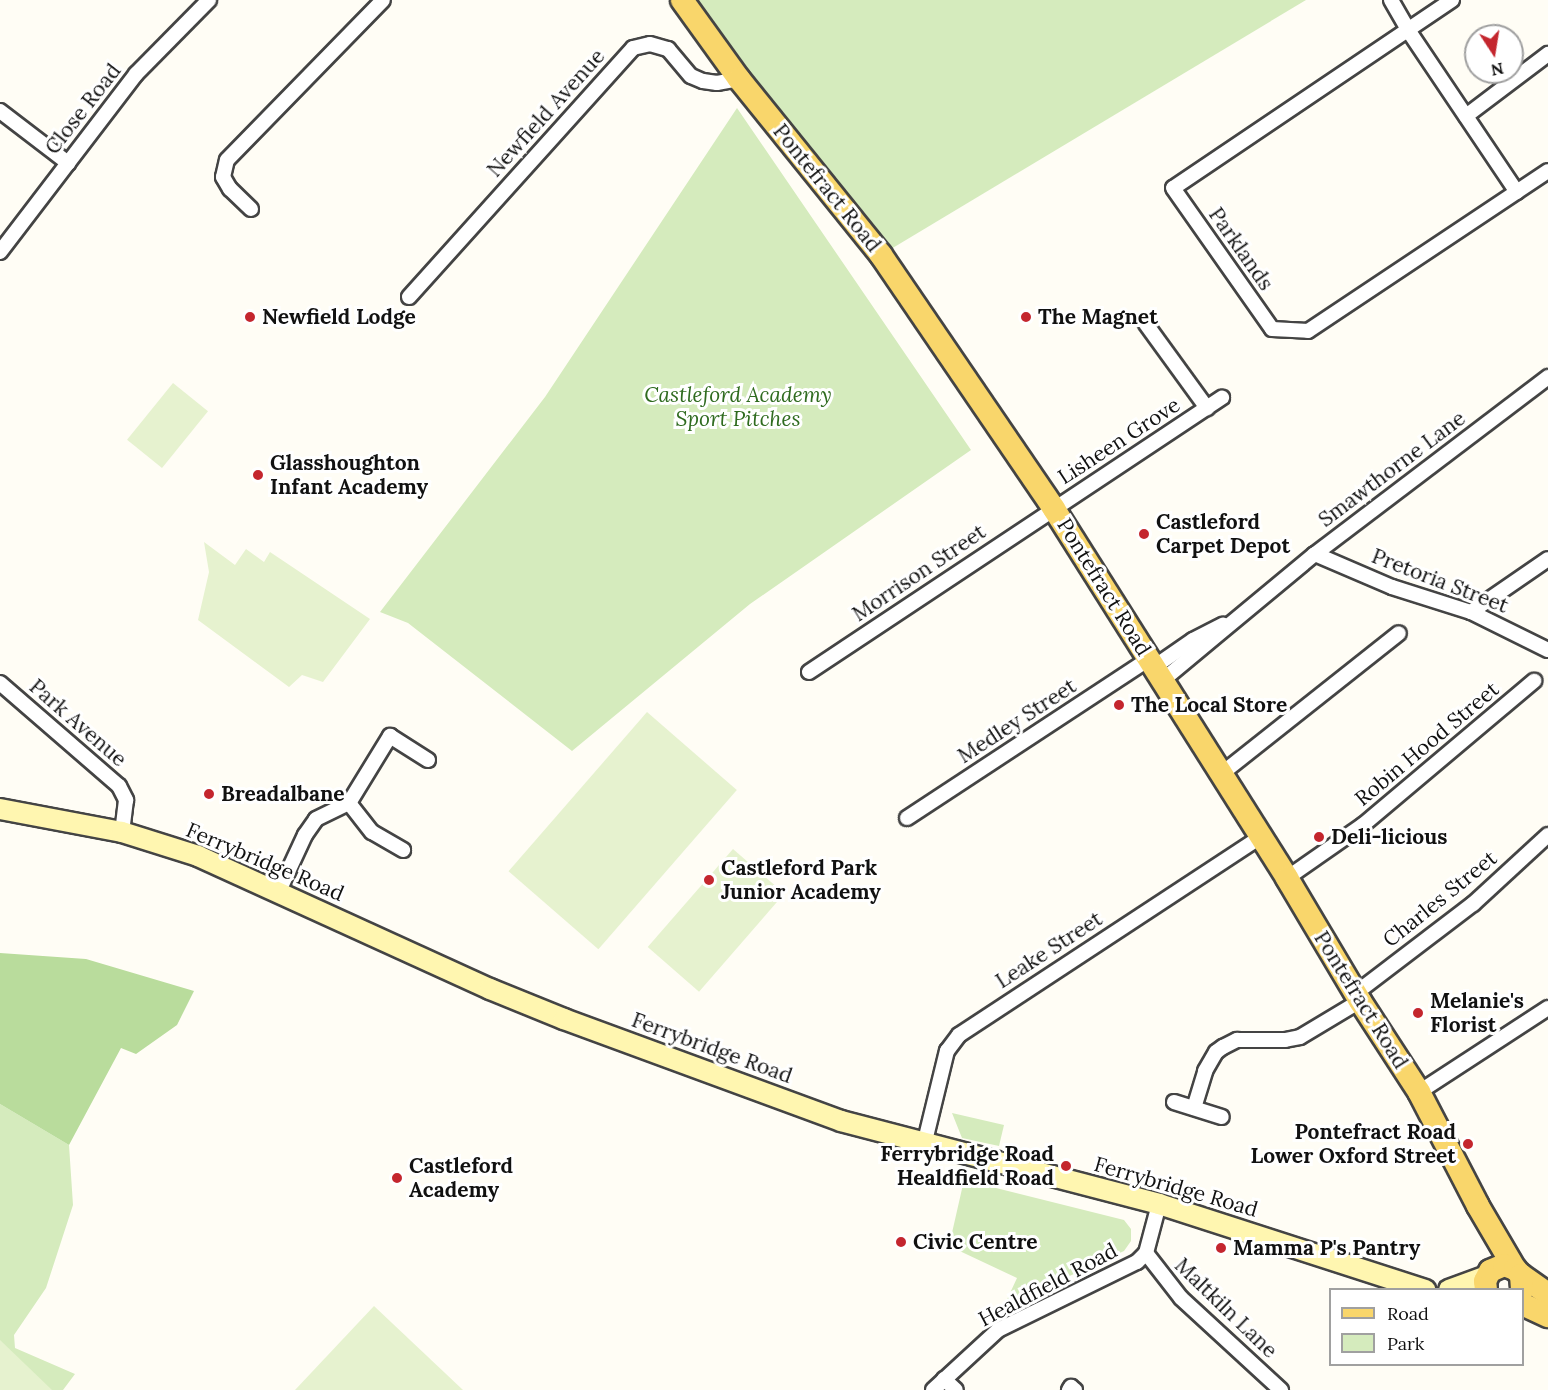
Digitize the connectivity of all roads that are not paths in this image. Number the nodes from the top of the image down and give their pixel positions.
1 (209, 0) edge
2 (383, 0) edge
3 (682, 0) edge
4 (1391, 0) edge
5 (1452, 0) edge
6 (1408, 30) junction
7 (1548, 54) edge
8 (740, 79) junction
9 (0, 111) edge
10 (1466, 116) junction
11 (68, 163) junction
12 (1548, 171) edge
13 (1517, 192) junction
14 (251, 209) dead end
15 (0, 252) edge
16 (409, 297) dead end
17 (1146, 324) dead end
18 (1548, 377) edge
19 (1222, 398) dead end
20 (1207, 408) junction
21 (1054, 509) junction
22 (1315, 554) junction
23 (1548, 559) edge
24 (1472, 612) junction
25 (1399, 633) dead end
26 (1548, 650) edge
27 (1155, 669) junction
28 (809, 672) dead end
29 (1534, 681) dead end
30 (0, 683) edge
31 (428, 760) dead end
32 (1220, 775) junction
33 (349, 803) junction
34 (0, 809) edge
35 (907, 818) dead end
36 (122, 832) junction
37 (1548, 835) edge
38 (1260, 837) junction
39 (403, 850) dead end
40 (1287, 878) junction
41 (279, 891) junction
42 (1358, 997) junction
43 (1548, 1008) edge
44 (1419, 1092) junction
45 (1174, 1102) dead end
46 (1194, 1108) junction
47 (1222, 1117) dead end
48 (924, 1145) junction
49 (1159, 1204) junction
50 (1478, 1206) junction
51 (1146, 1253) junction
52 (1519, 1278) edge
53 (1488, 1279) edge
54 (1419, 1288) edge
55 (1456, 1288) edge
56 (1548, 1294) edge
57 (1524, 1305) edge
58 (1548, 1316) edge
59 (944, 1379) junction
60 (933, 1390) edge
61 (956, 1390) edge
62 (1069, 1390) edge
63 (1075, 1390) edge
64 (1281, 1390) edge

1 - 11 street, Close Road
2 - 14 street
3 - 8 main road, Pontefract Road
4 - 6 street
5 - 6 street, Parklands
6 - 10 street
6 - 13 street, Parklands
7 - 10 street
8 - 16 street, Newfield Avenue
8 - 21 main road, Pontefract Road
9 - 11 street
10 - 13 street
11 - 15 street, Close Road
12 - 13 street, Parklands
17 - 20 street, Lisheen Grove
18 - 22 street, Smawthorne Lane
19 - 20 street, Lisheen Grove
20 - 21 street, Lisheen Grove
21 - 27 main road, Pontefract Road
21 - 28 street, Morrison Street
22 - 24 street, Pretoria Street
22 - 27 street, Smawthorne Lane
23 - 24 street
24 - 26 street, Pretoria Street
25 - 32 street
27 - 32 main road, Pontefract Road
27 - 35 street, Medley Street
29 - 40 street, Robin Hood Street
30 - 36 street, Park Avenue
31 - 33 street
32 - 38 main road, Pontefract Road
33 - 39 street
33 - 41 street
34 - 36 street, Ferrybridge Road
36 - 41 street, Ferrybridge Road
37 - 42 street, Charles Street
38 - 40 main road, Pontefract Road
38 - 48 street, Leake Street
40 - 42 main road, Pontefract Road
41 - 48 street, Ferrybridge Road
42 - 44 main road, Pontefract Road
42 - 46 street, Charles Street
43 - 44 street
44 - 50 main road, Pontefract Road
45 - 46 street
46 - 47 street
48 - 49 street, Ferrybridge Road
49 - 51 street, Healdfield Road
49 - 54 street, Ferrybridge Road
50 - 52 main road, Pontefract Road
50 - 53 main road, Pontefract Road
51 - 59 street, Healdfield Road
51 - 64 street, Maltkiln Lane
52 - 53 main road
52 - 56 main road
53 - 55 street
57 - 58 main road
59 - 60 street, Healdfield Road
59 - 61 street
62 - 63 street

